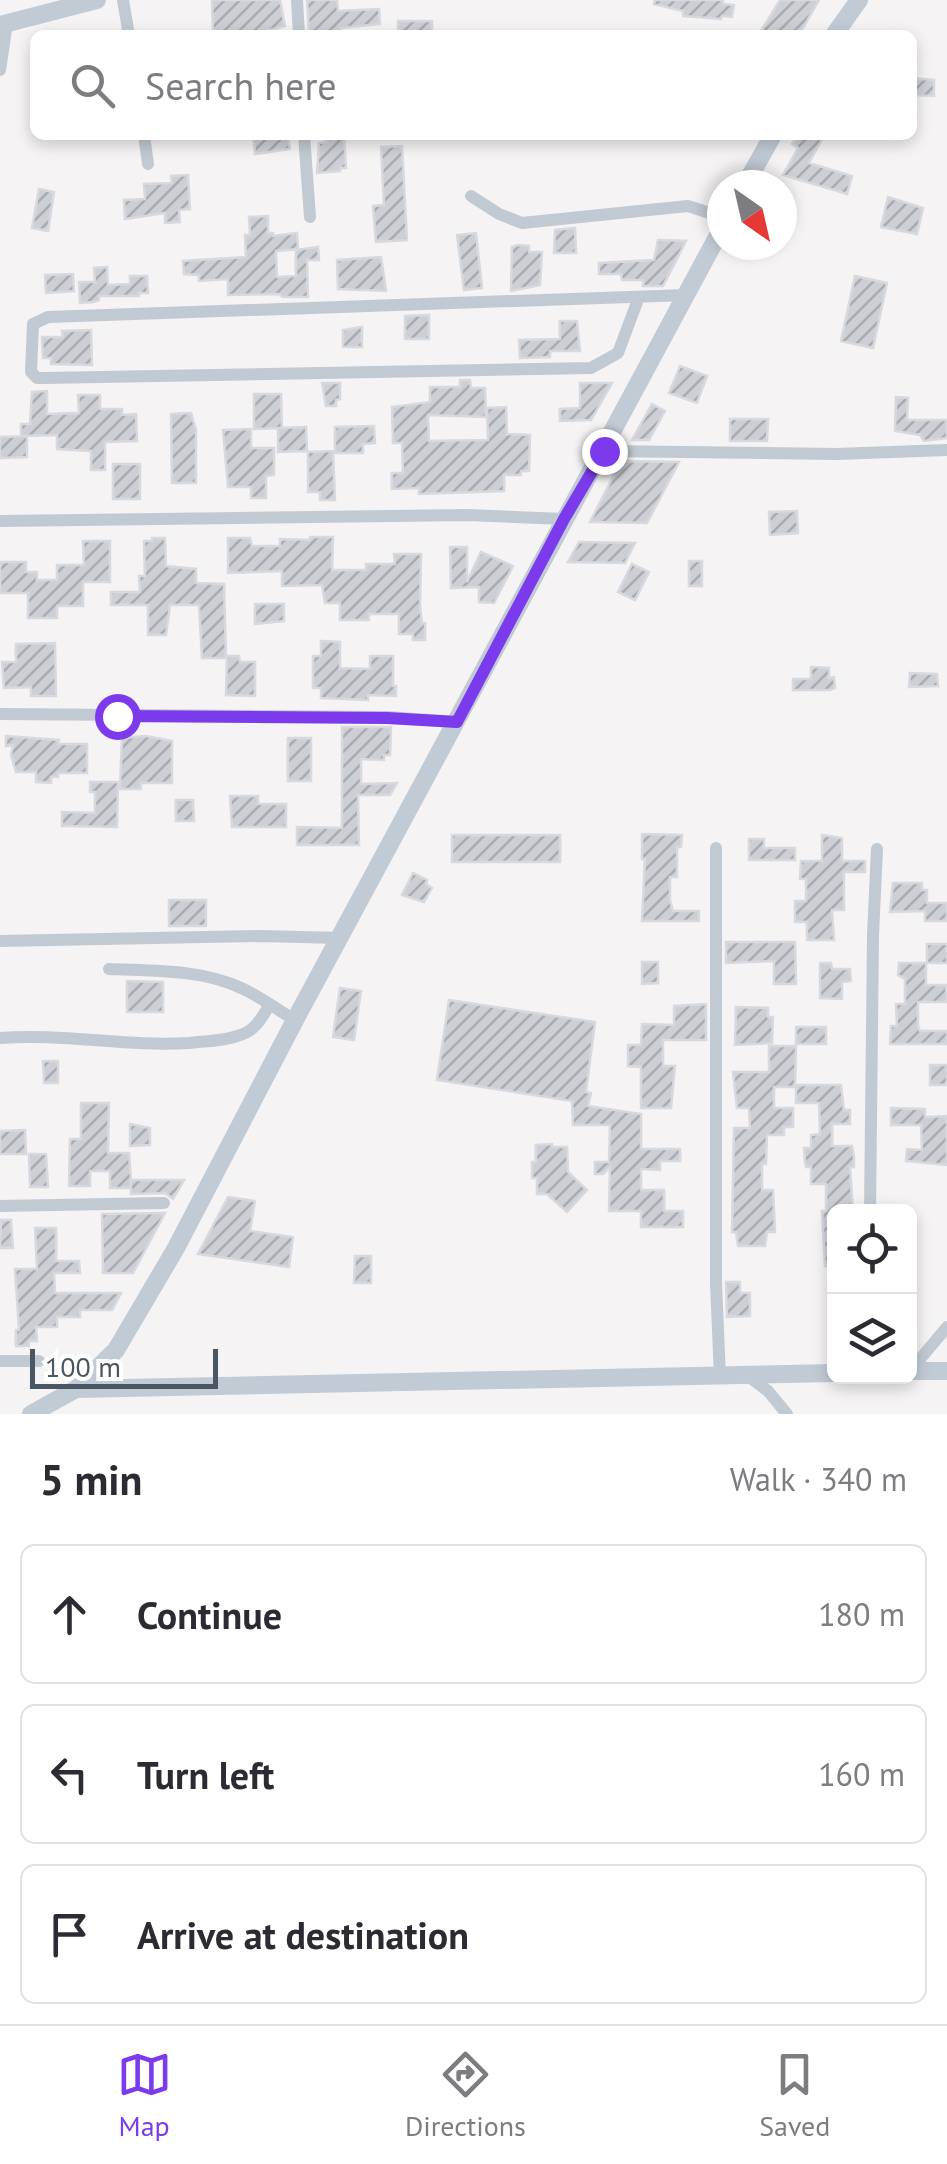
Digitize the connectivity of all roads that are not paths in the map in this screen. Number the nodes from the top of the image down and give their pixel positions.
1 (97, 0) edge
2 (122, 0) edge
3 (297, 0) edge
4 (859, 0) edge
5 (4, 24) edge
6 (128, 30) edge
7 (299, 30) edge
8 (838, 30) edge
9 (0, 65) edge
10 (145, 140) edge
11 (304, 140) edge
12 (770, 140) edge
13 (148, 164) dead end
14 (754, 170) edge
15 (471, 196) dead end
16 (707, 212) edge
17 (310, 217) dead end
18 (707, 258) edge
19 (688, 295) junction
20 (639, 297) junction
21 (947, 450) edge
22 (604, 451) junction
23 (564, 519) junction
24 (0, 521) edge
25 (0, 714) edge
26 (457, 722) junction
27 (716, 848) dead end
28 (877, 849) dead end
29 (340, 938) junction
30 (0, 941) edge
31 (109, 970) dead end
32 (269, 1006) junction
33 (295, 1020) junction
34 (0, 1038) edge
35 (164, 1203) dead end
36 (870, 1204) edge
37 (0, 1206) edge
38 (947, 1327) edge
39 (39, 1360) dead end
40 (0, 1361) edge
41 (917, 1363) edge
42 (917, 1371) edge
43 (947, 1371) edge
44 (827, 1373) edge
45 (748, 1376) junction
46 (720, 1378) junction
47 (76, 1390) junction
48 (31, 1414) edge
49 (786, 1414) edge

1 - 5 street
2 - 6 street
3 - 7 street
4 - 8 street
5 - 9 street
10 - 13 street
11 - 17 street
12 - 14 street
15 - 16 street
18 - 19 street
19 - 20 street
19 - 22 street
20 - 20 street
21 - 22 street
22 - 23 street
23 - 24 street
23 - 26 street
25 - 26 street
26 - 29 street
27 - 46 street
28 - 36 street
29 - 30 street
29 - 33 street
31 - 32 street
32 - 33 street
32 - 34 street
33 - 47 street
35 - 37 street
38 - 41 street
39 - 40 street
42 - 43 street
44 - 45 street
45 - 46 street
45 - 49 street
46 - 47 street
47 - 48 street

